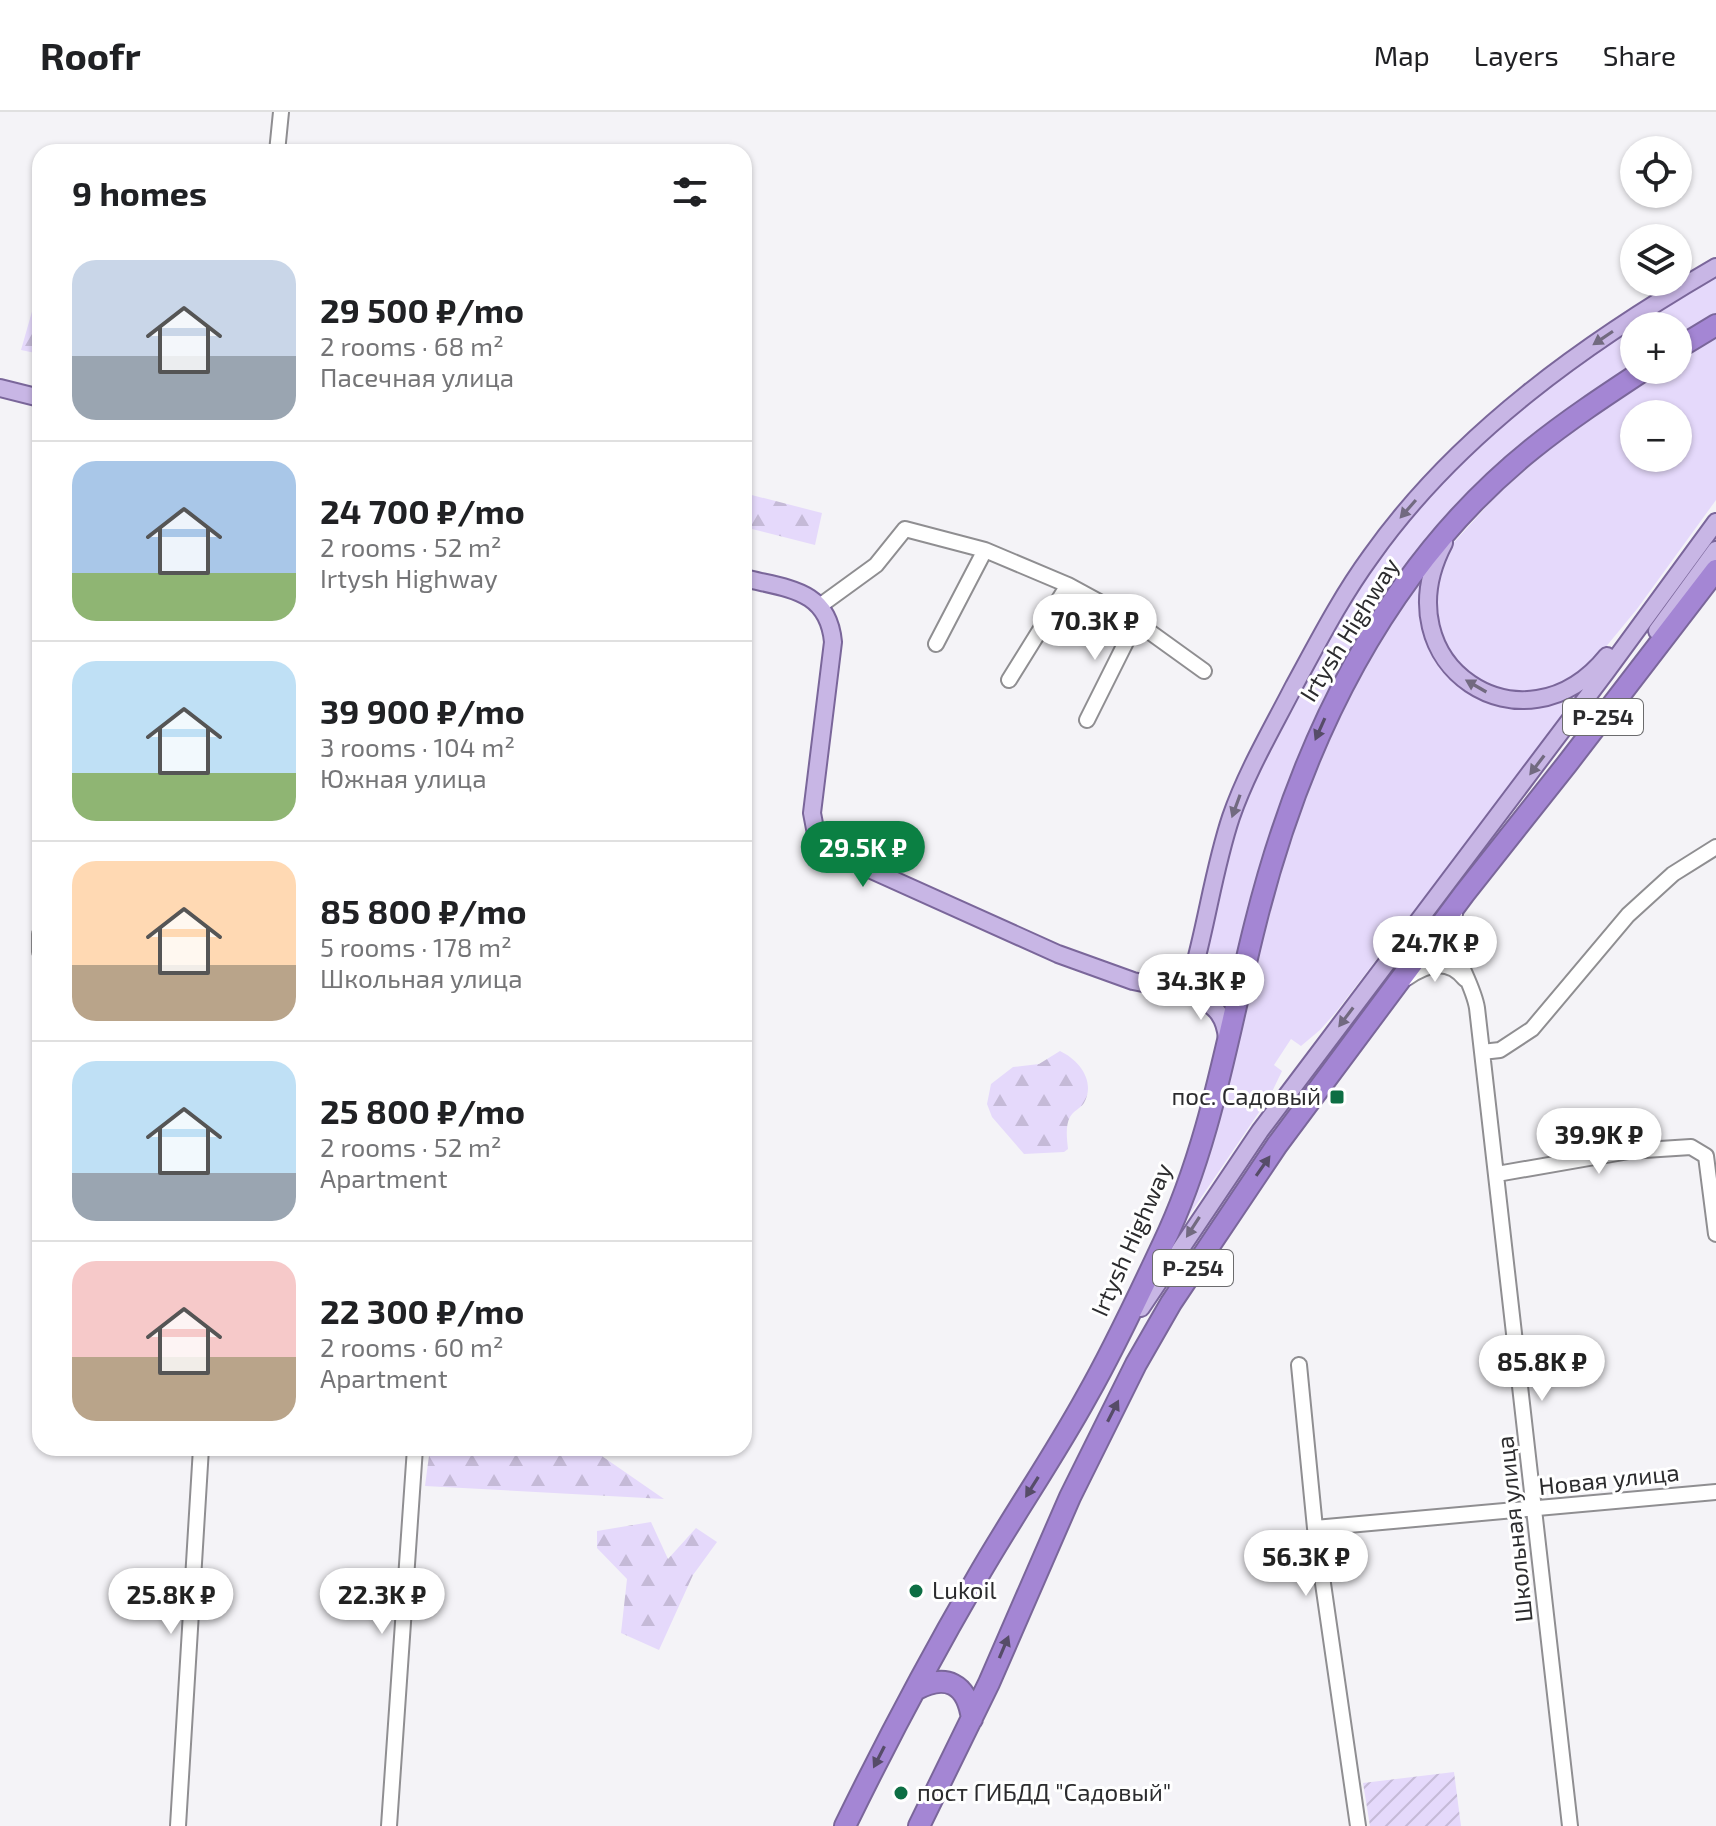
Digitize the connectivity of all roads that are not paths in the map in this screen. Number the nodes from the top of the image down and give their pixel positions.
1 (281, 112) edge
2 (278, 144) edge
3 (1716, 267) edge
4 (1716, 325) edge
5 (1692, 340) edge
6 (1624, 384) edge
7 (0, 388) edge
8 (32, 396) edge
9 (1716, 511) edge
10 (1716, 522) edge
11 (1454, 524) junction
12 (985, 550) junction
13 (1716, 550) edge
14 (1716, 570) edge
15 (752, 580) edge
16 (1068, 585) junction
17 (821, 605) junction
18 (1136, 622) junction
19 (936, 644) dead end
20 (1204, 671) dead end
21 (1009, 680) dead end
22 (1087, 720) dead end
23 (1716, 847) edge
24 (1488, 862) junction
25 (1269, 870) junction
26 (1464, 894) junction
27 (1398, 983) junction
28 (1160, 985) junction
29 (1473, 989) junction
30 (1186, 992) junction
31 (1227, 1047) junction
32 (1482, 1052) junction
33 (1497, 1174) junction
34 (1716, 1234) edge
35 (1299, 1365) dead end
36 (1088, 1396) junction
37 (201, 1456) edge
38 (414, 1456) edge
39 (1716, 1492) edge
40 (1535, 1510) junction
41 (1315, 1528) junction
42 (915, 1690) junction
43 (972, 1719) junction
44 (178, 1826) edge
45 (389, 1826) edge
46 (845, 1826) edge
47 (919, 1826) edge
48 (1358, 1826) edge
49 (1570, 1826) edge

1 - 2 street
3 -> 28 main road
4 - 5 highway
6 - 11 highway, Irtysh Highway / Р-254
7 - 8 main road
9 -> 11 main road
10 -> 36 main road
11 -> 25 highway, Irtysh Highway / Р-254
12 - 16 street
12 - 17 street
12 - 19 street
13 - 24 main road
14 - 24 highway, Р-254
15 - 17 main road
16 - 18 street
16 - 21 street
17 - 28 main road
18 - 20 street
18 - 22 street
23 - 32 street
24 - 26 highway, Р-254
25 - 30 main road
25 - 31 highway, Irtysh Highway / Р-254
26 - 27 highway, Р-254
26 - 29 street, Школьная улица
27 - 29 street
43 -> 27 highway, Р-254
28 - 30 main road
29 - 32 street, Школьная улица
30 - 31 main road
31 - 36 highway, Irtysh Highway / Р-254
32 - 33 street, Школьная улица
33 - 34 street
33 - 40 street, Школьная улица
35 - 41 street
36 -> 42 highway, Irtysh Highway / Р-254
37 - 44 street
38 - 45 street
39 - 40 street, Новая улица
40 - 41 street, Новая улица
40 - 49 street, Школьная улица
41 - 48 street
42 - 43 highway
42 -> 46 highway, Irtysh Highway / Р-254
43 - 47 highway, Р-254

